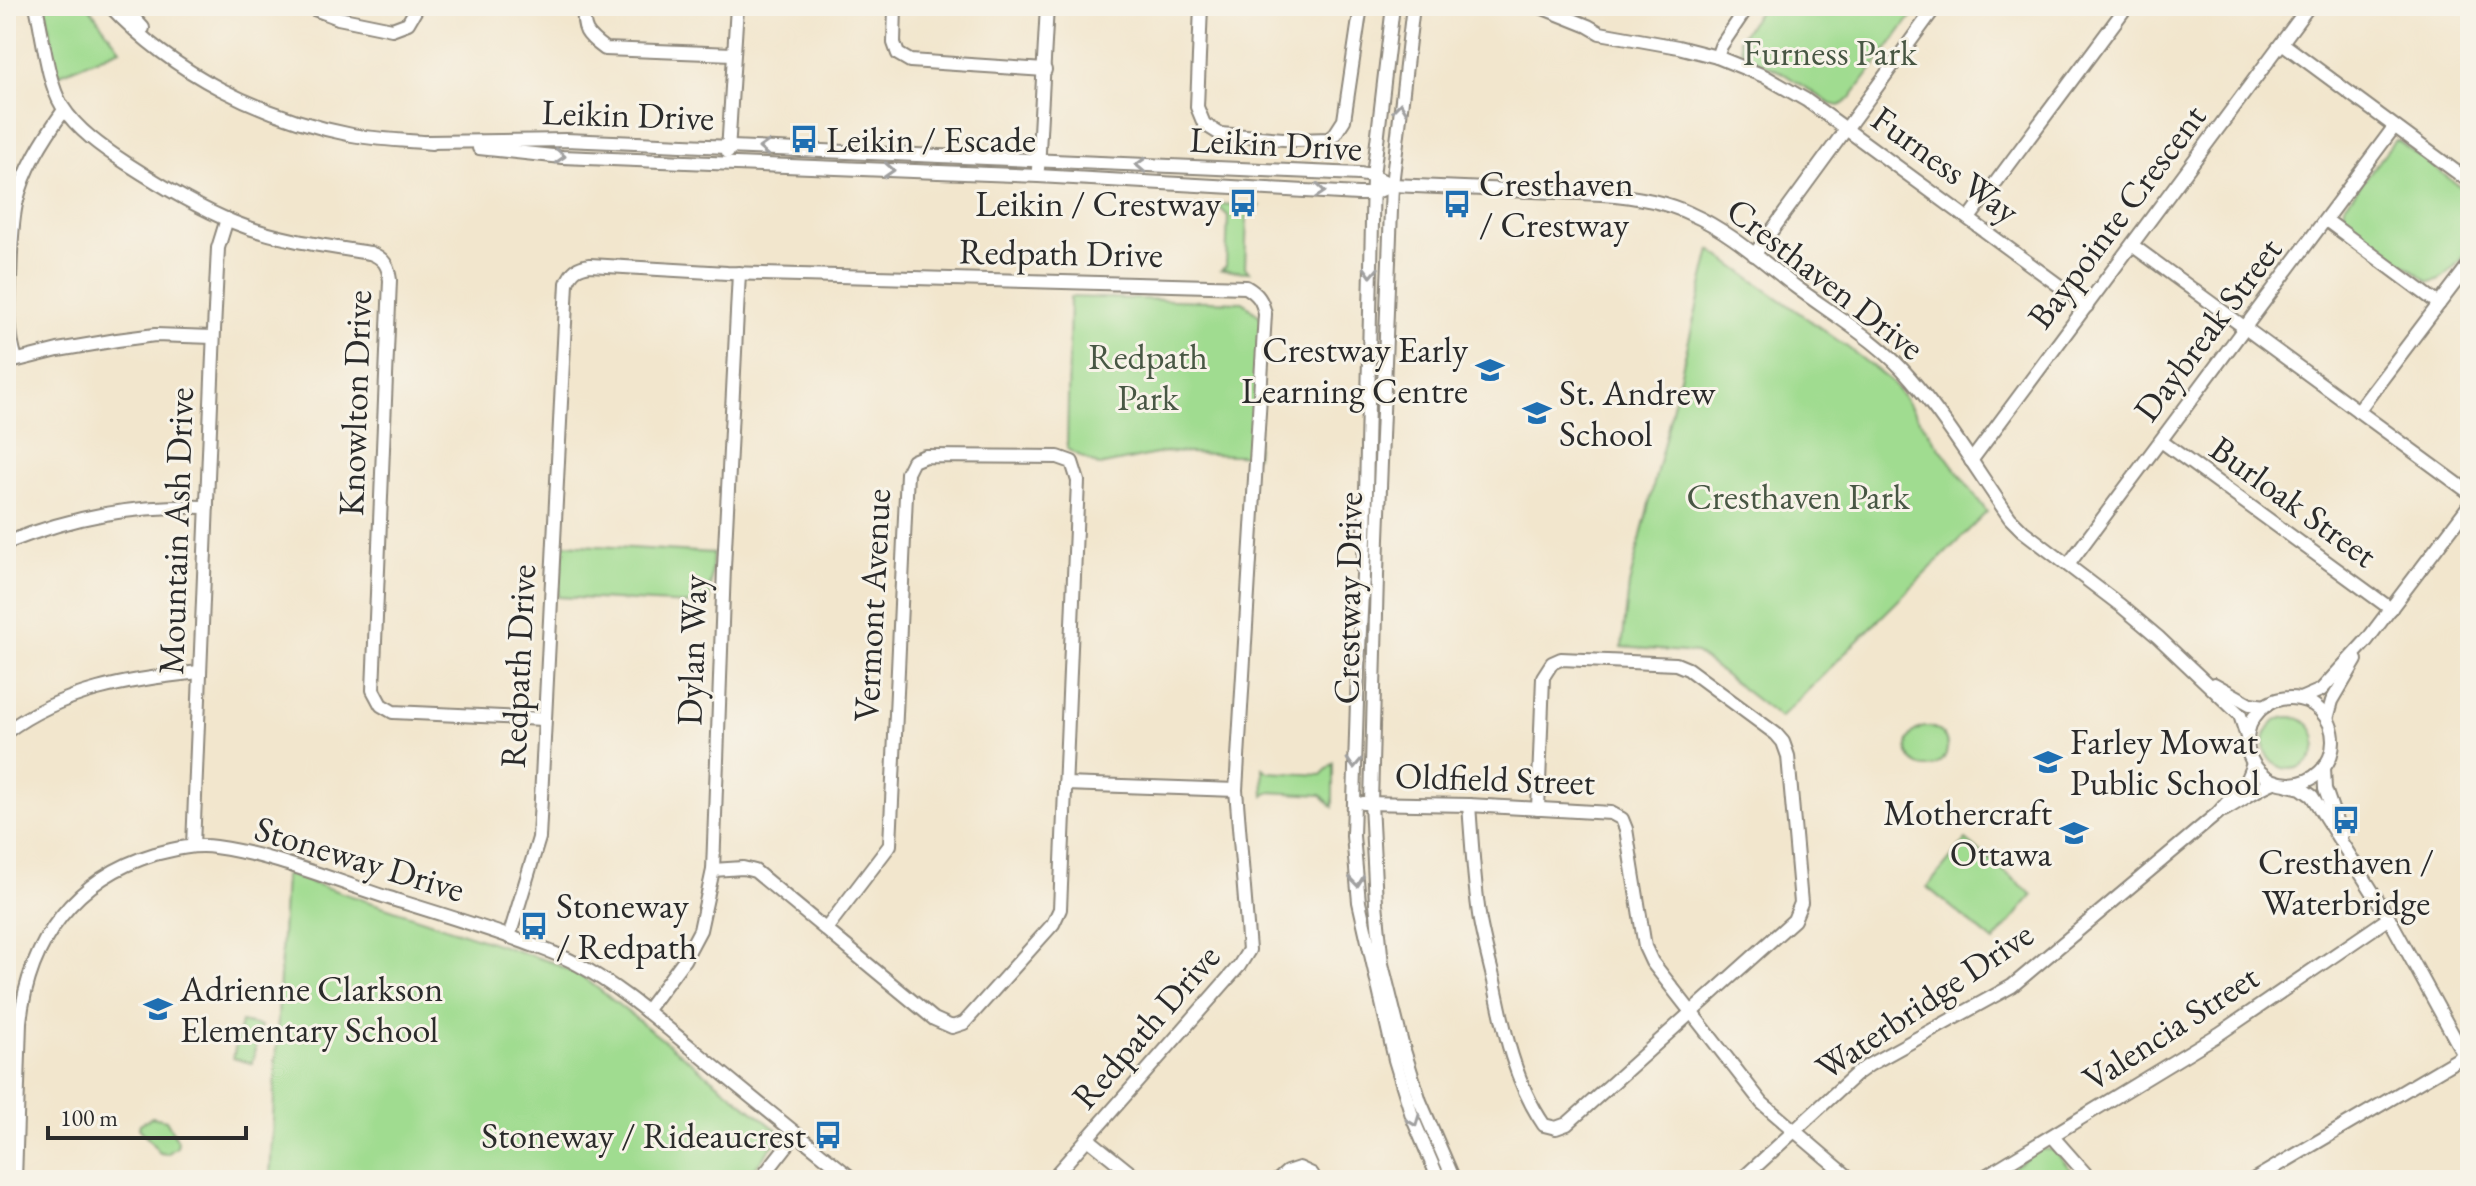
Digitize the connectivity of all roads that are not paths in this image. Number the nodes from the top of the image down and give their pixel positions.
1 (36, 6) edge
2 (110, 6) edge
3 (123, 6) edge
4 (306, 6) edge
5 (418, 6) edge
6 (584, 6) edge
7 (737, 6) edge
8 (895, 6) edge
9 (1047, 6) edge
10 (1201, 6) edge
11 (1361, 6) edge
12 (1393, 6) edge
13 (1413, 6) edge
14 (1538, 6) edge
15 (1748, 6) edge
16 (1936, 6) edge
17 (2127, 6) edge
18 (2309, 6) edge
19 (2282, 43) junction
20 (733, 54) junction
21 (1717, 57) junction
22 (173, 59) junction
23 (1045, 70) junction
24 (64, 110) junction
25 (2394, 127) junction
26 (1846, 129) junction
27 (427, 142) junction
28 (729, 146) junction
29 (1038, 162) junction
30 (727, 163) junction
31 (1038, 176) junction
32 (1373, 176) junction
33 (2470, 182) edge
34 (1392, 185) junction
35 (1372, 194) junction
36 (1970, 217) junction
37 (227, 219) junction
38 (2326, 220) junction
39 (2132, 245) junction
40 (1754, 255) junction
41 (2470, 263) edge
42 (739, 273) junction
43 (2439, 304) junction
44 (2087, 306) junction
45 (2243, 329) junction
46 (213, 337) junction
47 (11, 361) edge
48 (2358, 411) junction
49 (2161, 441) junction
50 (1971, 461) junction
51 (2470, 493) edge
52 (2470, 504) edge
53 (207, 507) junction
54 (6, 543) edge
55 (2068, 565) junction
56 (2391, 609) junction
57 (2367, 640) junction
58 (199, 672) junction
59 (2197, 675) junction
60 (2300, 699) junction
61 (2266, 706) junction
62 (544, 719) junction
63 (2327, 719) junction
64 (6, 732) edge
65 (2247, 737) junction
66 (2470, 744) edge
67 (2253, 764) junction
68 (2470, 764) edge
69 (2324, 768) junction
70 (2281, 783) junction
71 (1065, 784) junction
72 (1236, 790) junction
73 (1353, 803) junction
74 (1371, 803) junction
75 (1469, 805) junction
76 (1538, 809) junction
77 (2218, 813) junction
78 (193, 846) junction
79 (2347, 853) junction
80 (713, 870) junction
81 (2389, 918) junction
82 (826, 929) junction
83 (509, 937) junction
84 (646, 1011) junction
85 (1691, 1011) junction
86 (2468, 1058) edge
87 (1793, 1131) junction
88 (796, 1134) junction
89 (2053, 1137) junction
90 (1087, 1138) junction
91 (15, 1180) edge
92 (760, 1180) edge
93 (854, 1180) edge
94 (1051, 1180) edge
95 (1139, 1180) edge
96 (1278, 1180) edge
97 (1315, 1180) edge
98 (1439, 1180) edge
99 (1454, 1180) edge
100 (1741, 1180) edge
101 (1852, 1180) edge
102 (1979, 1180) edge
103 (2091, 1180) edge
104 (2253, 1180) edge

1 - 24 street, Knowlton Drive
2 - 22 street, Leikin Drive
3 - 22 street, Leikin Drive
4 - 5 street
6 - 20 street
7 - 20 street
8 - 23 street
9 - 23 street
10 - 11 street
12 - 32 street, Crestway Drive
34 -> 13 street, Crestway Drive
14 - 21 street, Furness Way
15 - 21 street
16 - 26 street
17 - 36 street
18 - 19 street, Baypointe Crescent
19 - 25 street
19 - 39 street, Baypointe Crescent
20 - 28 street
21 - 26 street, Furness Way
22 - 27 street, Leikin Drive
23 - 29 street
24 - 37 street, Knowlton Drive
24 - 47 street
25 - 33 street
25 - 38 street, Daybreak Street
26 - 36 street, Furness Way
26 - 40 street
27 - 28 street, Leikin Drive
27 -> 30 street, Leikin Drive
29 -> 28 street, Leikin Drive
28 - 30 street
29 - 31 street
32 -> 29 street, Leikin Drive
30 -> 31 street, Leikin Drive
31 -> 35 street, Leikin Drive
32 - 34 street, Leikin Drive
32 - 35 street, Crestway Drive
34 - 35 street, Leikin Drive
34 - 40 street, Cresthaven Drive
34 - 74 street, Crestway Drive
35 -> 73 street, Crestway Drive
36 - 44 street, Furness Way
37 - 46 street, Mountain Ash Drive
37 - 62 street, Knowlton Drive
38 - 43 street
38 - 45 street, Daybreak Street
39 - 44 street, Baypointe Crescent
39 - 45 street
40 - 50 street, Cresthaven Drive
41 - 43 street
42 - 62 street, Redpath Drive
42 - 72 street, Redpath Drive
42 - 80 street, Dylan Way
43 - 48 street
44 - 50 street, Baypointe Crescent
45 - 48 street
45 - 49 street, Daybreak Street
46 - 47 street
46 - 53 street, Mountain Ash Drive
48 - 51 street
49 - 55 street, Daybreak Street
49 - 56 street, Burloak Street
50 - 55 street, Cresthaven Drive
52 - 56 street
53 - 54 street
53 - 58 street, Mountain Ash Drive
55 - 59 street, Cresthaven Drive
56 - 57 street
57 - 60 street
57 - 63 street
58 - 64 street
58 - 78 street, Mountain Ash Drive
59 - 61 street, Cresthaven Drive
59 - 65 street, Cresthaven Drive
60 - 61 street
60 - 63 street
61 - 65 street
62 - 83 street, Redpath Drive
63 - 69 street
65 - 67 street
66 - 68 street
67 - 70 street
67 - 77 street, Waterbridge Drive
69 - 70 street
69 - 79 street
70 - 77 street, Waterbridge Drive
70 - 79 street
71 - 72 street
71 - 82 street
71 - 82 street, Vermont Avenue
72 - 90 street, Redpath Drive
73 - 74 street, Oldfield Street
73 -> 98 street, Crestway Drive
74 - 75 street, Oldfield Street
74 - 99 street, Crestway Drive
75 - 76 street, Oldfield Street
75 - 85 street
76 - 85 street, Oldfield Street
76 - 85 street
77 - 87 street, Waterbridge Drive
78 - 83 street, Stoneway Drive
78 - 91 street, Stoneway Drive
79 - 81 street
80 - 82 street
80 - 84 street, Dylan Way
81 - 86 street
81 - 89 street, Valencia Street
83 - 84 street, Stoneway Drive
84 - 88 street, Stoneway Drive
85 - 87 street, Oldfield Street
86 - 104 street
87 - 100 street, Waterbridge Drive
87 - 101 street, Oldfield Street
88 - 92 street
88 - 93 street, Stoneway Drive
89 - 102 street, Valencia Street
89 - 103 street
90 - 94 street, Redpath Drive
90 - 95 street
96 - 97 street

